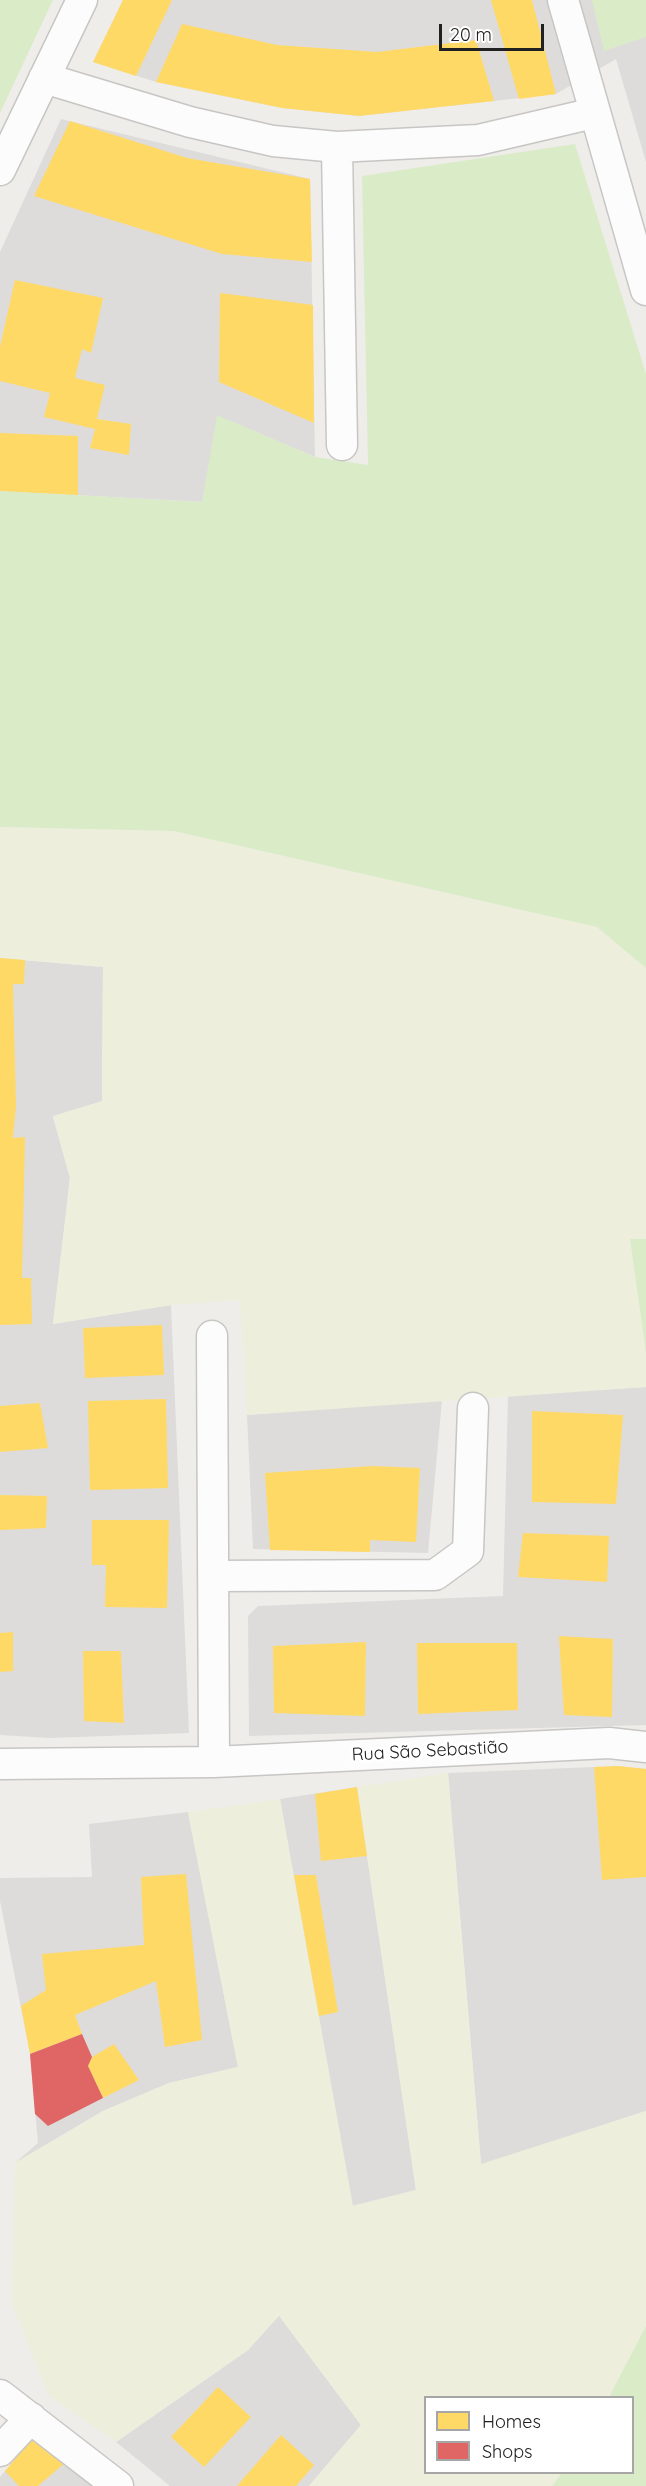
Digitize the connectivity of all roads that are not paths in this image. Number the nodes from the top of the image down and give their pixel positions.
1 (82, 0) edge
2 (563, 0) edge
3 (44, 78) junction
4 (594, 113) junction
5 (337, 147) junction
6 (0, 170) edge
7 (646, 290) edge
8 (342, 445) dead end
9 (212, 1336) dead end
10 (473, 1408) dead end
11 (214, 1576) junction
12 (646, 1747) edge
13 (214, 1761) junction
14 (0, 1764) edge
15 (0, 2395) edge
16 (31, 2418) junction
17 (0, 2451) edge
18 (118, 2486) edge

1 - 3 street
2 - 4 street
3 - 5 street
3 - 6 street
4 - 5 street
4 - 7 street
5 - 8 street
9 - 11 street
10 - 11 street
11 - 13 street
12 - 13 street, Rua São Sebastião
13 - 14 street, Rua São Sebastião
15 - 16 street
16 - 17 street
16 - 18 street

